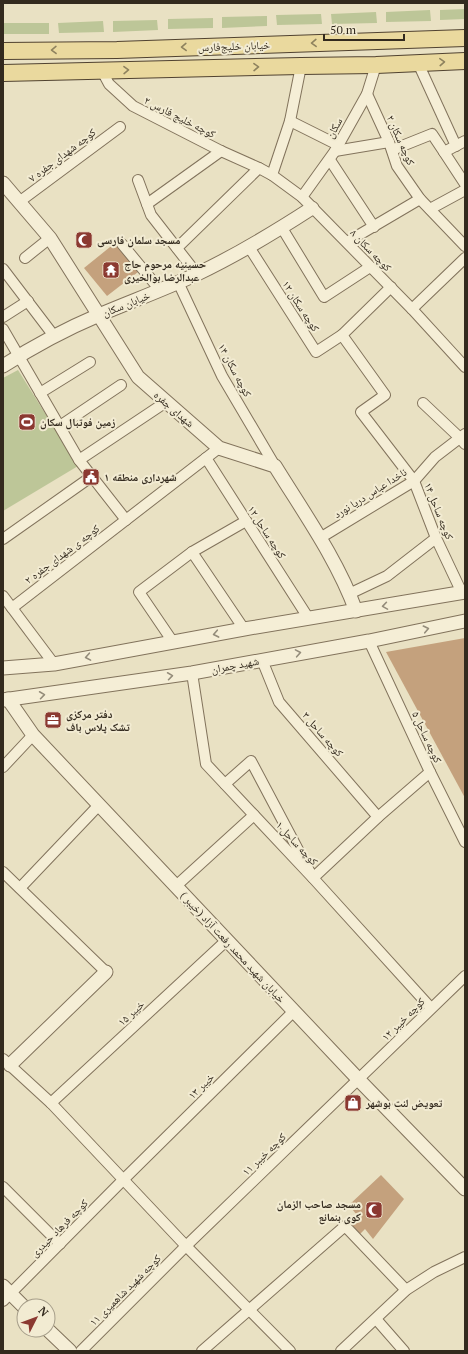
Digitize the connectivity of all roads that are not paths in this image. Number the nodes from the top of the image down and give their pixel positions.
1 (465, 38) edge
2 (398, 40) junction
3 (3, 51) edge
4 (465, 62) edge
5 (418, 63) junction
6 (401, 64) junction
7 (376, 65) junction
8 (301, 66) junction
9 (102, 71) junction
10 (3, 73) edge
11 (367, 94) junction
12 (290, 121) junction
13 (120, 127) dead end
14 (461, 143) edge
15 (390, 146) junction
16 (221, 151) junction
17 (334, 152) junction
18 (444, 152) junction
19 (259, 168) junction
20 (272, 175) junction
21 (138, 180) dead end
22 (3, 183) edge
23 (465, 184) edge
24 (465, 190) edge
25 (302, 197) junction
26 (420, 199) junction
27 (19, 202) junction
28 (147, 204) junction
29 (312, 208) junction
30 (430, 209) junction
31 (374, 227) junction
32 (282, 228) junction
33 (50, 238) junction
34 (347, 242) junction
35 (122, 244) dead end
36 (465, 246) edge
37 (249, 247) junction
38 (177, 248) junction
39 (25, 258) dead end
40 (463, 264) edge
41 (370, 267) junction
42 (3, 269) edge
43 (197, 274) junction
44 (178, 282) junction
45 (391, 287) junction
46 (160, 290) junction
47 (28, 301) junction
48 (412, 309) junction
49 (99, 315) junction
50 (3, 318) edge
51 (3, 330) edge
52 (342, 335) junction
53 (54, 336) junction
54 (19, 356) junction
55 (90, 362) dead end
56 (3, 366) edge
57 (465, 367) edge
58 (121, 385) dead end
59 (40, 393) junction
60 (166, 402) junction
61 (423, 403) dead end
62 (60, 426) junction
63 (463, 439) edge
64 (219, 448) junction
65 (206, 458) junction
66 (79, 460) junction
67 (275, 466) junction
68 (91, 477) junction
69 (414, 481) junction
70 (126, 520) junction
71 (246, 521) junction
72 (320, 538) junction
73 (436, 538) junction
74 (3, 539) edge
75 (192, 552) junction
76 (463, 593) edge
77 (350, 594) junction
78 (3, 596) edge
79 (12, 608) junction
80 (356, 611) junction
81 (309, 619) junction
82 (465, 621) edge
83 (244, 629) junction
84 (370, 640) junction
85 (173, 642) junction
86 (262, 660) junction
87 (54, 664) junction
88 (3, 668) edge
89 (192, 673) junction
90 (5, 700) edge
91 (34, 735) junction
92 (3, 767) edge
93 (430, 772) junction
94 (225, 784) junction
95 (99, 804) junction
96 (254, 815) junction
97 (378, 817) junction
98 (465, 842) edge
99 (3, 872) edge
100 (313, 878) junction
101 (176, 886) junction
102 (20, 888) junction
103 (227, 940) junction
104 (106, 972) joint
105 (465, 976) edge
106 (431, 1008) junction
107 (294, 1011) junction
108 (6, 1062) edge
109 (359, 1080) junction
110 (51, 1102) junction
111 (124, 1179) junction
112 (3, 1187) edge
113 (465, 1189) edge
114 (60, 1244) junction
115 (186, 1246) junction
116 (465, 1257) edge
117 (406, 1290) junction
118 (6, 1294) edge
119 (16, 1301) edge
120 (250, 1310) junction
121 (376, 1319) junction
122 (56, 1338) edge
123 (70, 1351) edge
124 (81, 1351) edge
125 (202, 1351) edge
126 (290, 1351) edge
127 (341, 1351) edge
128 (404, 1351) edge

1 - 2 main road, خیابان خلیج‌فارس
2 -> 3 main road, خیابان خلیج‌فارس
2 - 6 main road
5 -> 4 main road, خیابان خلیج‌فارس
5 - 6 main road, خیابان خلیج‌فارس
5 - 14 street
6 - 7 main road, خیابان خلیج‌فارس
7 - 8 main road, خیابان خلیج‌فارس
7 - 11 street, سکان
9 -> 8 main road, خیابان خلیج‌فارس
8 - 12 street
9 - 10 main road, خیابان خلیج‌فارس
9 - 16 street, کوچه خلیج فارس ۲
11 - 15 street, کوچه سکان ۲
11 - 17 street, سکان
12 - 17 street
12 - 20 street
13 - 27 street, کوچه شهدای جفره ۷
14 - 18 street
15 - 17 street
15 - 18 street
15 - 26 street, کوچه سکان ۲
16 - 19 street, کوچه خلیج فارس ۲
16 - 28 street
17 - 25 street, سکان
17 - 31 street
18 - 23 street
19 - 20 street, کوچه خلیج فارس ۲
19 - 38 street
20 - 25 street, کوچه خلیج فارس ۲
21 - 28 street
22 - 27 street, شهدای جفره
24 - 30 street
25 - 29 street, کوچه سکان ۸
26 - 30 street, کوچه سکان ۲
26 - 31 street
27 - 33 street, شهدای جفره
28 - 38 street
29 - 32 street, خیابان سکان
29 - 34 street, کوچه سکان ۸
30 - 36 street, کوچه سکان ۲
31 - 34 street
32 - 37 street, خیابان سکان
32 - 41 street
33 - 39 street
33 - 49 street, شهدای جفره
34 - 41 street, کوچه سکان ۸
35 - 46 street
37 - 43 street, خیابان سکان
37 - 52 street, کوچه سکان ۱۲
38 - 43 street
40 - 48 street
41 - 45 street, کوچه سکان ۸
42 - 47 street
43 - 44 street, خیابان سکان
44 - 46 street, خیابان سکان
44 - 67 street, کوچه سکان ۱۴
45 - 48 street, کوچه سکان ۸
45 - 52 street
46 - 49 street, خیابان سکان
47 - 50 street
47 - 53 street
48 - 57 street, کوچه سکان ۸
49 - 53 street, خیابان سکان
49 - 60 street, شهدای جفره
51 - 54 street
52 - 69 street, کوچه ساحل ۱۴
53 - 54 street, خیابان سکان
54 - 56 street, خیابان سکان
54 - 59 street
55 - 59 street
58 - 62 street
59 - 62 street
60 - 64 street, شهدای جفره
60 - 66 street
61 - 63 street
62 - 66 street
63 - 69 street, ناخدا عباس دریا نورد
64 - 65 street, کوچه ی شهدای جفره ۲
64 - 67 street, شهدای جفره
65 - 70 street, کوچه ی شهدای جفره ۲
65 - 71 street, کوچه ساحل ۱۲
66 - 68 street
67 - 72 street
68 - 70 street
68 - 74 street
69 - 72 street, ناخدا عباس دریا نورد
69 - 73 street, کوچه ساحل ۱۴
70 - 79 street, کوچه ی شهدای جفره ۲
71 - 75 street
71 - 81 street, کوچه ساحل ۱۲
72 - 77 street
73 - 76 street, کوچه ساحل ۱۴
73 - 77 street
75 - 83 street
75 - 85 street
76 -> 80 street
77 - 80 street
78 - 79 street
79 - 87 street
80 - 81 street
81 - 83 street
84 -> 82 street, شهید چمران
83 -> 85 street
86 -> 84 street, شهید چمران
84 - 93 street, کوچه ساحل ۵
85 -> 87 street
86 - 89 street, شهید چمران
86 - 97 street, کوچه ساحل ۳
87 - 88 street
90 -> 89 street, شهید چمران
89 - 94 street, کوچه ساحل ۱
90 - 91 street, ( خیبر) خیابان شهید محمد رفعت آزاد
91 - 92 street
91 - 95 street, ( خیبر) خیابان شهید محمد رفعت آزاد
93 - 97 street
93 - 98 street, کوچه ساحل ۵
94 - 96 street, کوچه ساحل ۱
94 - 100 street
95 - 101 street, ( خیبر) خیابان شهید محمد رفعت آزاد
95 - 102 street
96 - 100 street, کوچه ساحل ۱
96 - 101 street
97 - 100 street
99 - 102 street
100 - 106 street, کوچه ساحل ۱
101 - 103 street, ( خیبر) خیابان شهید محمد رفعت آزاد
102 - 104 street
103 - 107 street, ( خیبر) خیابان شهید محمد رفعت آزاد
103 - 110 street, خیبر ۱۵
104 - 108 street
105 - 106 street, کوچه خیبر ۱۲
106 - 109 street, کوچه خیبر ۱۲
107 - 109 street, ( خیبر) خیابان شهید محمد رفعت آزاد
107 - 111 street, خیبر ۱۳
108 - 110 street
109 - 113 street, ( خیبر) خیابان شهید محمد رفعت آزاد
109 - 115 street, کوچه خیبر ۱۱
110 - 111 street
111 - 114 street, کوچه فرهاد حیدری
111 - 115 street
112 - 114 street
114 - 118 street, کوچه فرهاد حیدری
115 - 120 street
115 - 124 street, کوچه شهید شاهمیری ۱۱
116 - 117 street
117 - 120 street
117 - 121 street
118 - 119 street
120 - 125 street
120 - 126 street
121 - 127 street
121 - 128 street
122 - 123 street

